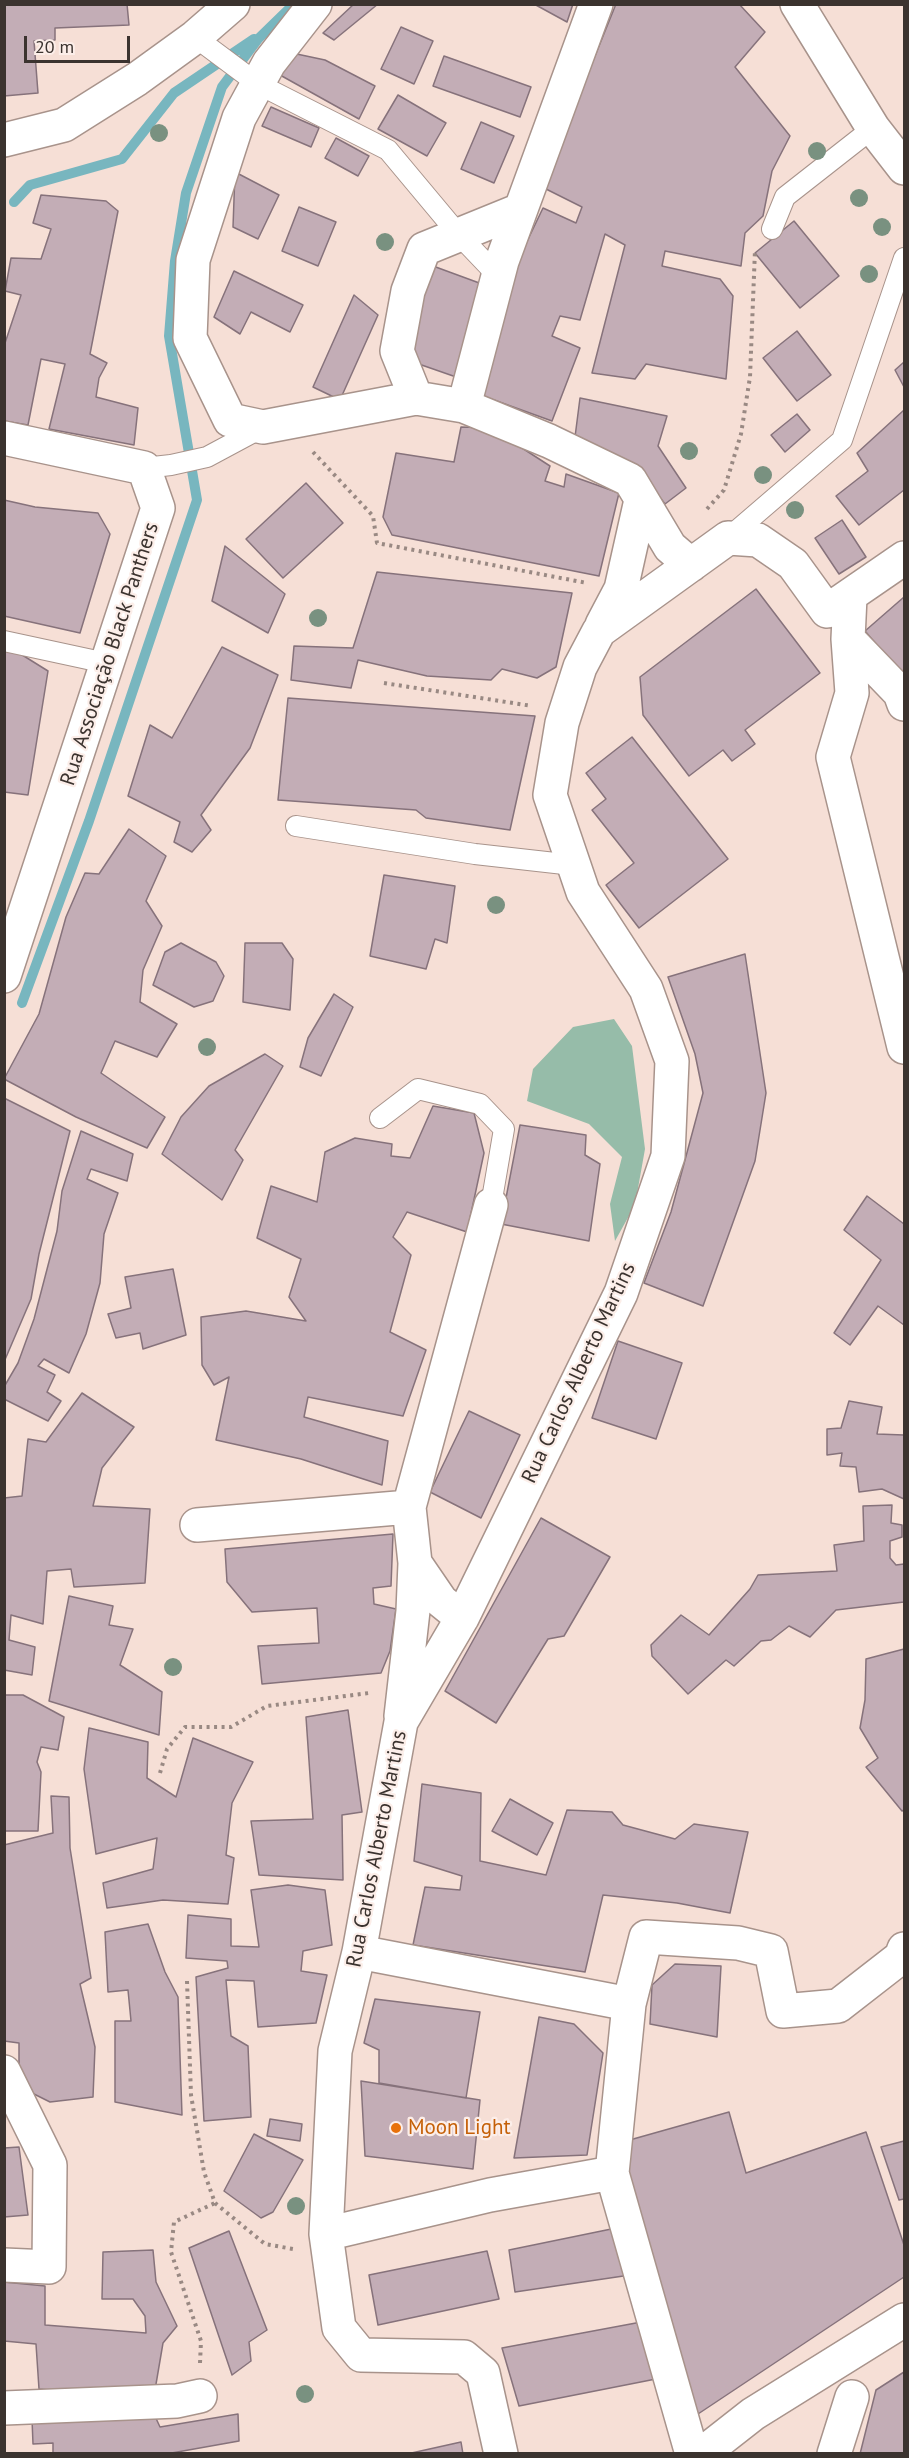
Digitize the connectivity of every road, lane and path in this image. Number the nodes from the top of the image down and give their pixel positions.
1 (232, 4) edge
2 (315, 4) edge
3 (596, 4) edge
4 (797, 4) edge
5 (195, 37) junction
6 (258, 84) junction
7 (873, 128) junction
8 (4, 140) edge
9 (904, 168) edge
10 (520, 210) junction
11 (772, 230) joint
12 (459, 235) junction
13 (904, 258) edge
14 (498, 276) junction
15 (416, 398) junction
16 (464, 406) junction
17 (274, 425) junction
18 (4, 438) edge
19 (157, 467) junction
20 (641, 500) junction
21 (728, 538) junction
22 (681, 556) junction
23 (904, 558) edge
24 (621, 590) junction
25 (850, 597) junction
26 (599, 632) junction
27 (848, 639) junction
28 (4, 641) edge
29 (106, 663) junction
30 (384, 683) dead end
31 (904, 704) edge
32 (566, 711) junction
33 (296, 826) dead end
34 (573, 865) junction
35 (4, 976) edge
36 (904, 1047) edge
37 (380, 1118) dead end
38 (491, 1205) joint
39 (408, 1507) junction
40 (197, 1525) dead end
41 (415, 1563) junction
42 (462, 1618) junction
43 (403, 1689) junction
44 (401, 1722) junction
45 (160, 1773) dead end
46 (904, 1949) edge
47 (359, 1952) junction
48 (187, 1981) dead end
49 (629, 2004) junction
50 (4, 2072) edge
51 (612, 2173) junction
52 (215, 2203) junction
53 (326, 2234) junction
54 (4, 2265) edge
55 (904, 2320) edge
56 (200, 2396) joint
57 (852, 2397) dead end
58 (4, 2408) edge
59 (501, 2454) edge
60 (692, 2454) edge
61 (702, 2454) edge
62 (834, 2454) edge

1 - 5 street
2 - 6 street
3 - 10 street
4 - 7 street
5 - 6 lane
5 - 8 street
6 - 12 lane
6 - 17 street
7 - 9 street
7 - 11 lane
10 - 12 street
10 - 14 street
11 - 22 path
12 - 14 lane
12 - 15 street
13 - 21 lane
14 - 16 street
15 - 16 street
15 - 17 street
16 - 20 street
17 - 19 lane
17 - 24 path
18 - 19 street
19 - 29 street, Rua Associação Black Panthers
20 - 22 street
20 - 24 street
21 - 22 street, Rua Carlos Alberto Martins
21 - 25 street
22 - 26 street, Rua Carlos Alberto Martins
23 - 25 street
24 - 26 street
25 - 27 street
26 - 32 street, Rua Carlos Alberto Martins
27 - 31 street
27 - 36 street
28 - 29 lane
29 - 35 street, Rua Associação Black Panthers
30 - 32 path
32 - 34 street, Rua Carlos Alberto Martins
33 - 34 lane
34 - 42 street, Rua Carlos Alberto Martins
37 - 38 lane
38 - 39 street
39 - 40 street
39 - 41 street
41 - 42 street
41 - 43 street
42 - 44 street, Rua Carlos Alberto Martins
43 - 44 street
43 - 45 path
44 - 47 street, Rua Carlos Alberto Martins
46 - 49 street
47 - 49 street
47 - 53 street, Rua Carlos Alberto Martins
48 - 52 path
49 - 51 street
50 - 54 street
51 - 53 street
51 - 60 street
52 - 53 path
52 - 56 path
53 - 59 street, Rua Carlos Alberto Martins
55 - 61 street
56 - 58 street
57 - 62 street

